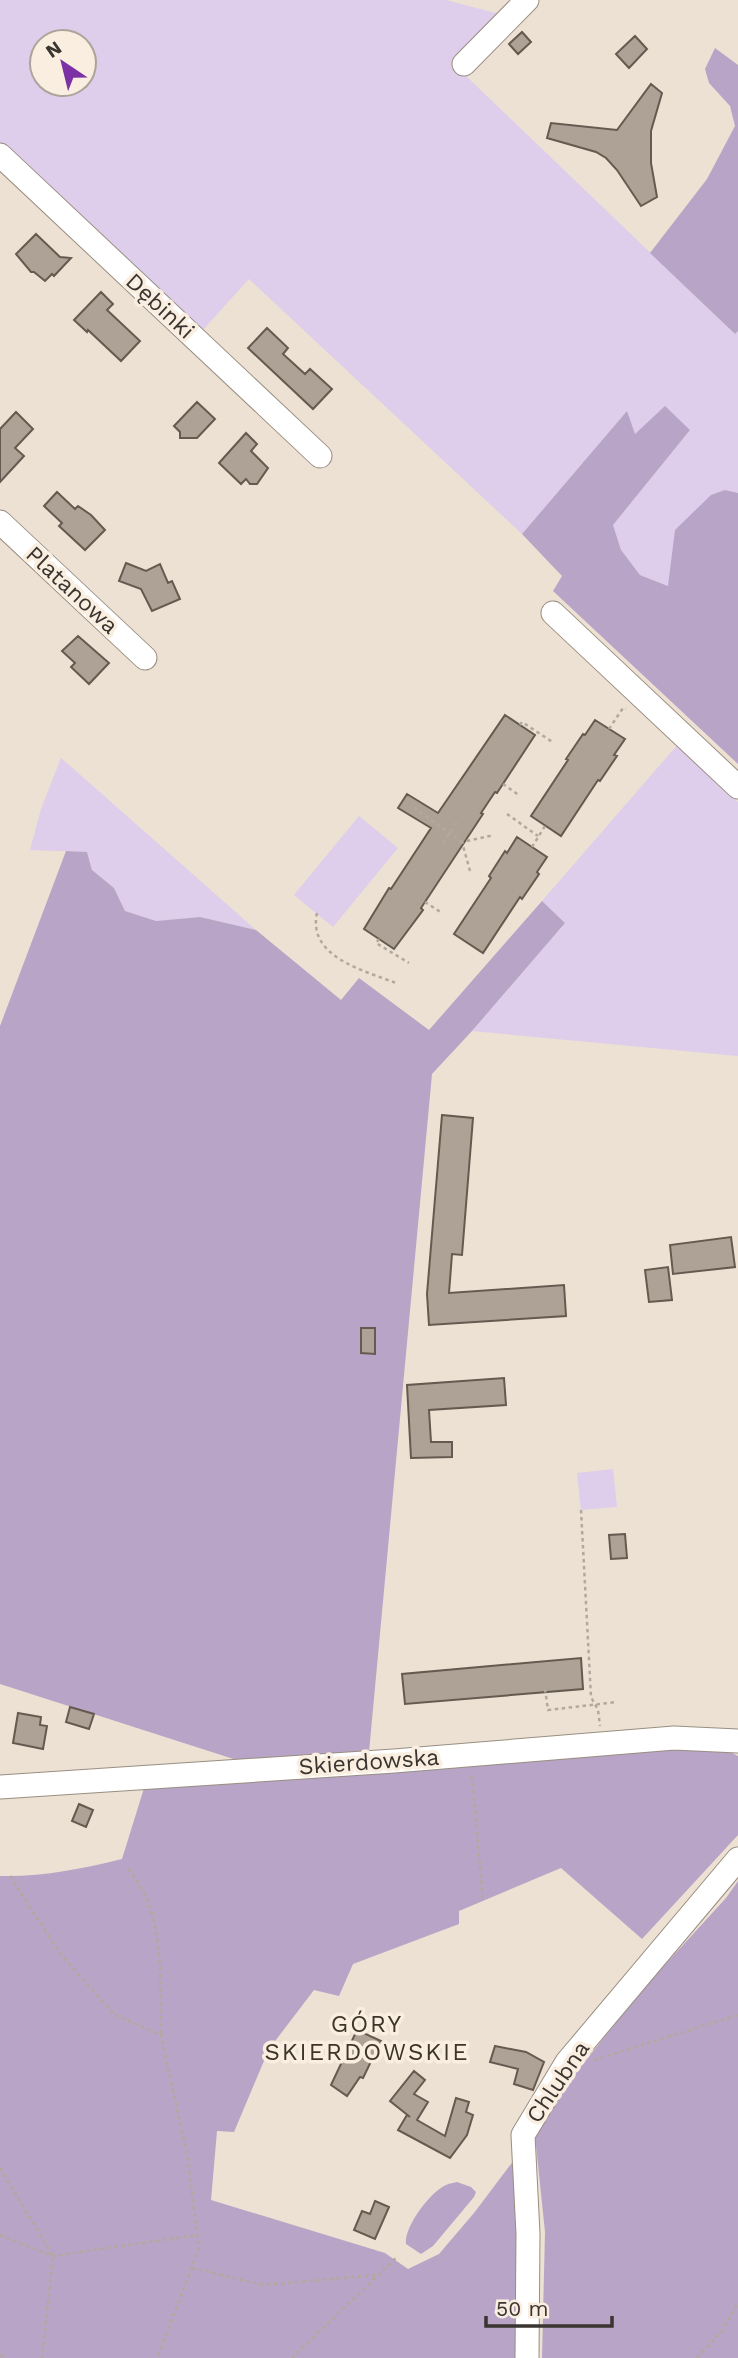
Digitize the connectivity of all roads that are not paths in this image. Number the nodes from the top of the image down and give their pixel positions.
1 (527, 0) edge
2 (464, 64) dead end
3 (0, 155) edge
4 (320, 456) dead end
5 (0, 522) edge
6 (553, 613) dead end
7 (145, 658) dead end
8 (738, 787) edge
9 (738, 1741) edge
10 (0, 1787) edge
11 (738, 1859) edge
12 (527, 2358) edge

1 - 2 street
3 - 4 street, Dębinki
5 - 7 street, Platanowa
6 - 8 street
9 - 10 street, Skierdowska
11 - 12 street, Chlubna

